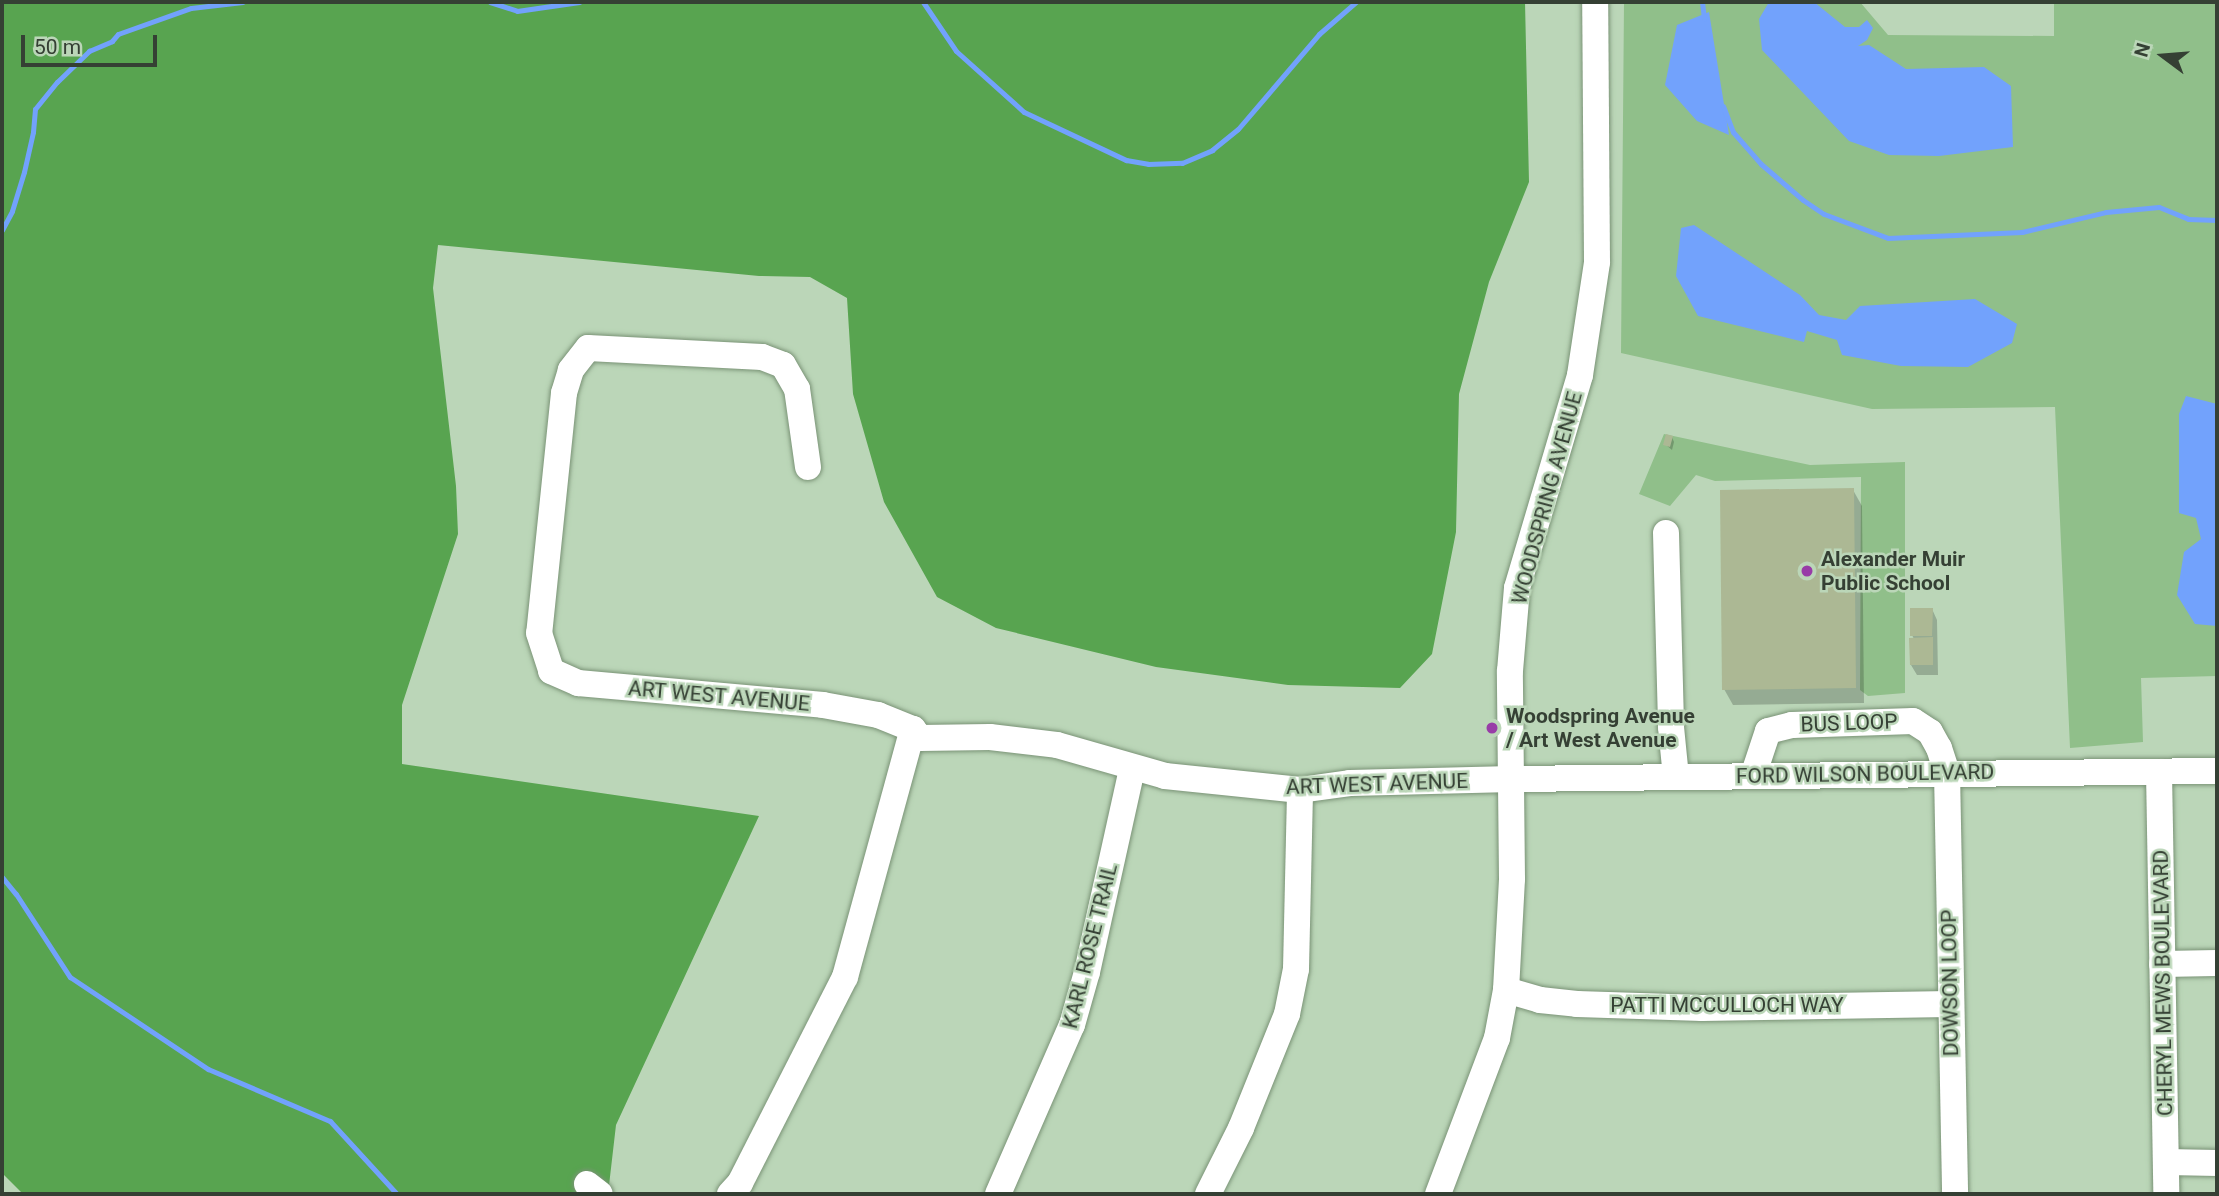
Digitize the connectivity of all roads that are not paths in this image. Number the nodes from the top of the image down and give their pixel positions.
1 (1595, 2) edge
2 (808, 467) dead end
3 (1666, 533) dead end
4 (913, 729) junction
5 (1132, 769) junction
6 (2217, 771) edge
7 (1947, 772) junction
8 (2159, 772) junction
9 (1753, 776) junction
10 (1676, 777) junction
11 (1512, 779) junction
12 (1300, 790) junction
13 (2217, 963) edge
14 (2162, 964) junction
15 (1506, 990) junction
16 (1950, 1003) junction
17 (2167, 1162) junction
18 (2217, 1163) edge
19 (1448, 1191) edge
20 (730, 1194) edge
21 (998, 1194) edge
22 (1208, 1194) edge
23 (1955, 1194) edge
24 (2166, 1194) edge

1 - 11 street, WOODSPRING AVENUE
2 - 4 street, ART WEST AVENUE
3 - 10 street
4 - 5 street, ART WEST AVENUE
4 - 20 street
5 - 12 street, ART WEST AVENUE
5 - 21 street, KARL ROSE TRAIL
6 - 8 street, FORD WILSON BOULEVARD
7 - 8 street, FORD WILSON BOULEVARD
7 - 9 street, FORD WILSON BOULEVARD
7 - 9 street, BUS LOOP
7 - 16 street, DOWSON LOOP
8 - 14 street, CHERYL MEWS BOULEVARD
9 - 10 street, FORD WILSON BOULEVARD
10 - 11 street, FORD WILSON BOULEVARD
11 - 12 street, ART WEST AVENUE
11 - 15 street, WOODSPRING AVENUE
12 - 22 street
13 - 14 street
14 - 17 street, CHERYL MEWS BOULEVARD
15 - 16 street, PATTI MCCULLOCH WAY
15 - 19 street, WOODSPRING AVENUE
16 - 23 street, DOWSON LOOP
17 - 18 street
17 - 24 street, CHERYL MEWS BOULEVARD

